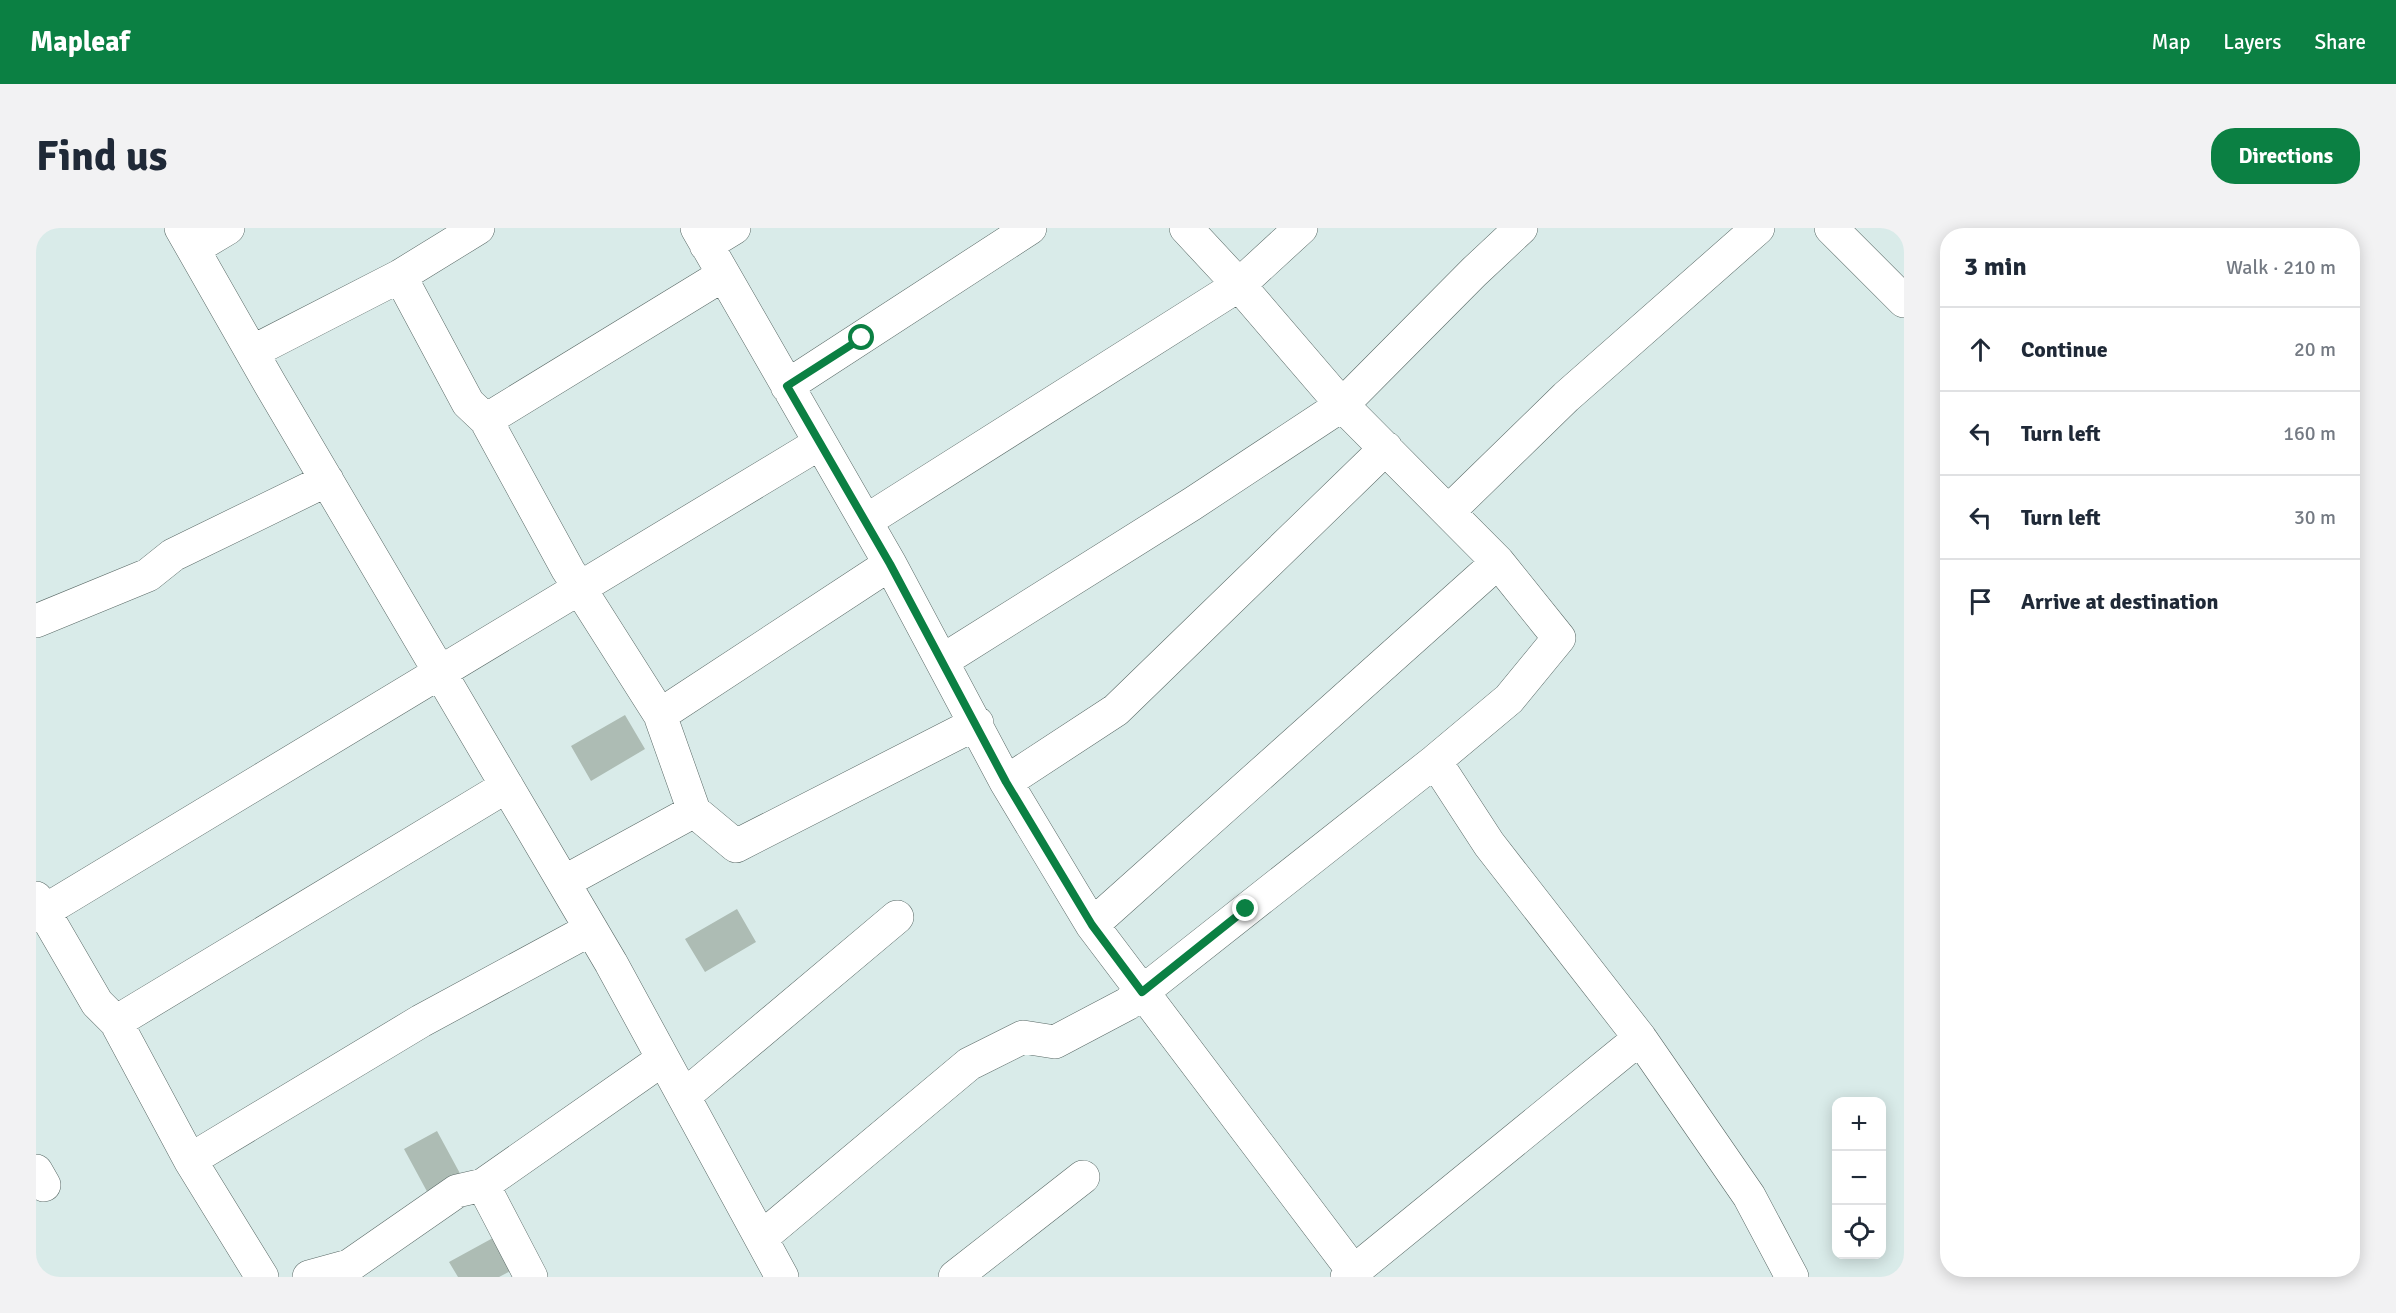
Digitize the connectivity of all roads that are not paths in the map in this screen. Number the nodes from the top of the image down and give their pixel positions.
1 (228, 228) edge
2 (478, 228) edge
3 (734, 228) edge
4 (1030, 228) edge
5 (1186, 228) edge
6 (1301, 228) edge
7 (1521, 228) edge
8 (1758, 228) edge
9 (1832, 228) edge
10 (701, 237) edge
11 (187, 238) edge
12 (723, 275) junction
13 (400, 276) junction
14 (1239, 285) junction
15 (1904, 301) edge
16 (252, 352) junction
17 (787, 386) junction
18 (1342, 405) junction
19 (486, 420) junction
20 (820, 443) junction
21 (1386, 448) junction
22 (327, 480) junction
23 (1449, 511) junction
24 (866, 521) junction
25 (1498, 562) junction
26 (890, 564) junction
27 (579, 588) junction
28 (36, 621) edge
29 (942, 661) junction
30 (440, 672) junction
31 (660, 715) junction
32 (976, 723) junction
33 (1435, 761) junction
34 (1006, 782) junction
35 (507, 786) junction
36 (694, 811) junction
37 (564, 882) junction
38 (39, 908) edge
39 (897, 917) dead end
40 (1092, 925) junction
41 (591, 929) junction
42 (1142, 992) junction
43 (116, 1022) junction
44 (1640, 1038) junction
45 (663, 1059) junction
46 (684, 1096) junction
47 (190, 1160) junction
48 (1083, 1177) dead end
49 (483, 1185) junction
50 (761, 1238) junction
51 (351, 1272) edge
52 (1350, 1274) edge
53 (262, 1277) edge
54 (309, 1277) edge
55 (531, 1277) edge
56 (783, 1277) edge
57 (955, 1277) edge
58 (1792, 1277) edge

1 - 11 street
2 - 13 street
3 - 10 street
4 - 17 street
5 - 14 street
6 - 14 street
7 - 18 street
8 - 23 street
9 - 15 street
10 - 12 street
11 - 16 street
12 - 17 street
12 - 19 street
13 - 16 street
13 - 19 street
14 - 18 street
14 - 24 street
16 - 22 street
17 - 20 street
18 - 21 street
18 - 29 street
19 - 27 street
20 - 24 street
20 - 27 street
21 - 23 street
21 - 34 street
22 - 28 street
22 - 30 street
23 - 25 street
24 - 26 street
25 - 33 street
25 - 40 street
26 - 29 street
26 - 31 street
27 - 30 street
27 - 31 street
29 - 32 street
30 - 35 street
30 - 38 street
31 - 36 street
32 - 34 street
32 - 36 street
33 - 42 street
33 - 44 street
34 - 40 street
35 - 37 street
35 - 43 street
36 - 37 street
37 - 41 street
38 - 43 street
39 - 46 street
40 - 42 street
41 - 45 street
41 - 47 street
42 - 50 street
42 - 52 street
43 - 47 street
44 - 52 street
44 - 58 street
45 - 46 street
45 - 49 street
46 - 50 street
47 - 53 street
48 - 57 street
49 - 51 street
49 - 55 street
50 - 56 street
51 - 54 street

